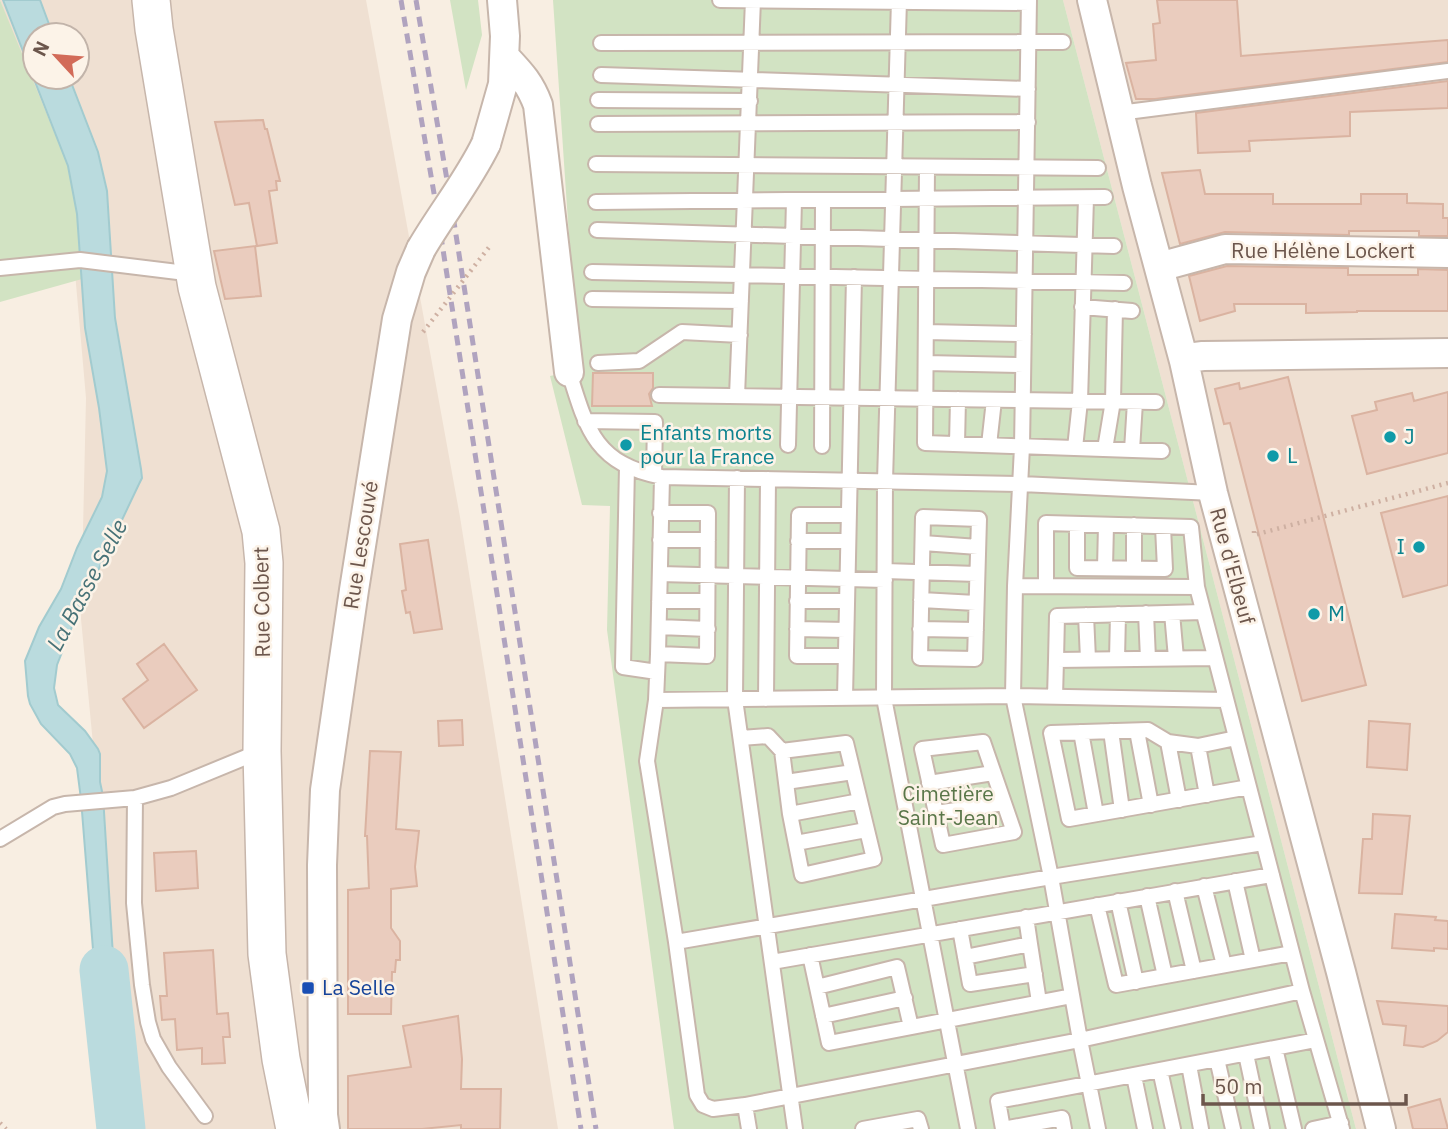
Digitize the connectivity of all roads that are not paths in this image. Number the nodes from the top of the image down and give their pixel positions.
1 (151, 0) edge
2 (502, 0) edge
3 (720, 0) edge
4 (753, 0) edge
5 (1092, 0) edge
6 (899, 1) edge
7 (1030, 1) edge
8 (1029, 42) junction
9 (1063, 42) dead end
10 (601, 43) dead end
11 (752, 43) junction
12 (898, 43) junction
13 (505, 57) junction
14 (1448, 71) edge
15 (601, 75) dead end
16 (750, 80) junction
17 (897, 85) junction
18 (1028, 89) junction
19 (598, 100) dead end
20 (750, 101) junction
21 (1119, 113) junction
22 (896, 122) junction
23 (1028, 122) junction
24 (749, 123) junction
25 (598, 124) dead end
26 (596, 164) dead end
27 (747, 165) junction
28 (894, 167) junction
29 (927, 167) junction
30 (1027, 168) junction
31 (1098, 168) dead end
32 (1105, 197) dead end
33 (1026, 198) junction
34 (1086, 198) junction
35 (893, 199) junction
36 (926, 199) junction
37 (793, 200) junction
38 (823, 200) junction
39 (746, 201) junction
40 (596, 202) dead end
41 (597, 230) dead end
42 (744, 235) junction
43 (793, 236) junction
44 (823, 237) junction
45 (892, 240) junction
46 (926, 241) junction
47 (1025, 243) junction
48 (1084, 246) junction
49 (1114, 246) dead end
50 (1448, 253) edge
51 (1158, 267) junction
52 (0, 268) edge
53 (592, 272) dead end
54 (195, 274) junction
55 (742, 275) junction
56 (792, 276) junction
57 (822, 276) junction
58 (854, 278) junction
59 (891, 278) junction
60 (926, 279) junction
61 (1025, 281) junction
62 (1083, 282) junction
63 (1124, 283) dead end
64 (592, 299) dead end
65 (741, 301) junction
66 (1082, 307) junction
67 (1115, 309) junction
68 (1132, 310) dead end
69 (926, 332) junction
70 (1024, 334) junction
71 (740, 335) junction
72 (1448, 353) edge
73 (1184, 360) junction
74 (598, 363) dead end
75 (926, 363) junction
76 (1023, 365) junction
77 (569, 372) joint
78 (659, 395) dead end
79 (737, 396) junction
80 (790, 397) junction
81 (822, 397) junction
82 (851, 398) junction
83 (888, 398) junction
84 (926, 399) junction
85 (958, 399) junction
86 (994, 400) junction
87 (1022, 400) junction
88 (1080, 401) junction
89 (1112, 401) junction
90 (1135, 402) junction
91 (1156, 402) dead end
92 (585, 421) junction
93 (957, 444) junction
94 (788, 445) dead end
95 (989, 445) junction
96 (822, 446) dead end
97 (1022, 447) junction
98 (1075, 448) junction
99 (1105, 450) junction
100 (1132, 450) junction
101 (1162, 451) dead end
102 (627, 466) junction
103 (658, 476) junction
104 (737, 478) junction
105 (768, 479) junction
106 (849, 481) junction
107 (886, 481) junction
108 (1021, 484) junction
109 (1213, 494) junction
110 (660, 513) junction
111 (848, 515) junction
112 (1077, 524) junction
113 (1106, 524) junction
114 (1134, 525) junction
115 (1163, 527) junction
116 (708, 540) junction
117 (660, 541) junction
118 (798, 541) junction
119 (848, 541) junction
120 (922, 543) junction
121 (978, 547) junction
122 (1105, 568) junction
123 (1134, 569) junction
124 (922, 572) junction
125 (660, 574) junction
126 (977, 574) junction
127 (708, 575) junction
128 (885, 575) junction
129 (736, 576) junction
130 (767, 577) junction
131 (798, 578) junction
132 (847, 579) junction
133 (1015, 586) junction
134 (1046, 586) junction
135 (1197, 587) junction
136 (921, 600) junction
137 (659, 601) junction
138 (708, 601) junction
139 (797, 601) junction
140 (846, 601) junction
141 (976, 603) junction
142 (1203, 612) junction
143 (1172, 613) junction
144 (1118, 614) junction
145 (1146, 614) junction
146 (1086, 615) junction
147 (659, 627) junction
148 (708, 628) junction
149 (797, 629) junction
150 (920, 629) junction
151 (846, 630) junction
152 (975, 630) junction
153 (658, 654) junction
154 (845, 656) junction
155 (1177, 658) junction
156 (1215, 658) junction
157 (1088, 659) junction
158 (1117, 659) junction
159 (1148, 659) junction
160 (1056, 660) junction
161 (657, 672) junction
162 (1013, 696) junction
163 (1055, 697) junction
164 (845, 698) junction
165 (884, 698) junction
166 (735, 699) junction
167 (766, 699) junction
168 (656, 700) junction
169 (1226, 700) junction
170 (1111, 731) junction
171 (1137, 731) junction
172 (1081, 732) junction
173 (741, 738) junction
174 (1236, 738) junction
175 (1168, 742) junction
176 (1198, 746) junction
177 (262, 751) junction
178 (782, 751) junction
179 (853, 772) junction
180 (993, 773) junction
181 (786, 782) junction
182 (929, 783) junction
183 (1249, 788) junction
184 (1207, 795) junction
185 (135, 797) junction
186 (1179, 800) junction
187 (860, 801) junction
188 (1004, 803) junction
189 (1151, 805) junction
190 (1122, 810) junction
191 (936, 813) junction
192 (790, 814) junction
193 (1096, 814) junction
194 (866, 830) junction
195 (0, 839) edge
196 (796, 842) junction
197 (1264, 843) junction
198 (1272, 874) junction
199 (1051, 877) junction
200 (1234, 881) junction
201 (1204, 886) junction
202 (1175, 891) junction
203 (1147, 896) junction
204 (924, 899) junction
205 (1118, 901) junction
206 (1097, 905) junction
207 (1057, 912) junction
208 (1026, 917) junction
209 (767, 926) junction
210 (960, 929) junction
211 (930, 934) junction
212 (676, 942) junction
213 (1030, 944) junction
214 (1292, 953) junction
215 (810, 955) junction
216 (965, 957) junction
217 (1253, 960) junction
218 (772, 962) junction
219 (1224, 965) junction
220 (1194, 971) junction
221 (1035, 974) junction
222 (1166, 976) junction
223 (1136, 982) junction
224 (817, 987) junction
225 (1302, 991) junction
226 (1072, 996) junction
227 (905, 998) junction
228 (1039, 1002) junction
229 (823, 1016) junction
230 (947, 1020) junction
231 (911, 1027) junction
232 (1080, 1040) junction
233 (1316, 1040) junction
234 (1275, 1048) junction
235 (1246, 1054) junction
236 (1217, 1059) junction
237 (956, 1064) junction
238 (1189, 1065) junction
239 (1160, 1070) junction
240 (1134, 1076) junction
241 (1089, 1085) junction
242 (790, 1096) junction
243 (745, 1105) junction
244 (205, 1116) dead end
245 (315, 1125) edge
246 (895, 1126) edge
247 (1341, 1126) edge
248 (749, 1129) edge
249 (795, 1129) edge
250 (866, 1129) edge
251 (921, 1129) edge
252 (968, 1129) edge
253 (1003, 1129) edge
254 (1064, 1129) edge
255 (1098, 1129) edge
256 (1145, 1129) edge
257 (1173, 1129) edge
258 (1201, 1129) edge
259 (1233, 1129) edge
260 (1262, 1129) edge
261 (1294, 1129) edge
262 (1313, 1129) edge
263 (1381, 1129) edge

1 - 54 street, Rue Colbert
2 - 13 street, Rue Lescouvé
3 - 4 lane
4 - 6 lane
4 - 11 lane
5 - 21 street, Rue d'Elbeuf
6 - 7 lane
6 - 12 lane
7 - 8 lane
8 - 9 lane
8 - 12 lane
8 - 18 lane
10 - 11 lane
11 - 12 lane
11 - 16 lane
12 - 17 lane
13 - 77 street
13 - 245 street, Rue Lescouvé, bridge
14 - 21 lane
15 - 16 lane
16 - 17 lane
16 - 20 lane
17 - 18 lane
17 - 22 lane
18 - 23 lane
19 - 20 lane
20 - 24 lane
21 - 51 street, Rue d'Elbeuf
22 - 23 lane
22 - 24 lane
22 - 28 lane
23 - 30 lane
24 - 25 lane
24 - 27 lane
26 - 27 lane
27 - 28 lane
27 - 39 lane
28 - 29 lane
28 - 35 lane
29 - 30 lane
29 - 36 lane
30 - 31 lane
30 - 33 lane
32 - 34 lane
33 - 34 lane
33 - 36 lane
33 - 47 lane
34 - 48 lane
35 - 36 lane
35 - 38 lane
35 - 45 lane
36 - 46 lane
37 - 38 lane
37 - 39 lane
37 - 43 lane
38 - 44 lane
39 - 40 lane
39 - 42 lane
41 - 42 lane
42 - 43 lane
42 - 55 lane
43 - 44 lane
43 - 56 lane
44 - 45 lane
44 - 57 lane
45 - 46 lane
45 - 59 lane
46 - 47 lane
46 - 60 lane
47 - 48 lane
47 - 61 lane
48 - 49 lane
48 - 62 lane
50 - 51 street, Rue Hélène Lockert
51 - 73 street, Rue d'Elbeuf
52 - 54 lane
53 - 55 lane
54 - 177 street, Rue Colbert
55 - 56 lane
55 - 65 lane
56 - 57 lane
56 - 80 lane
57 - 58 lane
57 - 81 lane
58 - 59 lane
58 - 82 lane
59 - 60 lane
59 - 83 lane
60 - 61 lane
60 - 69 lane
61 - 62 lane
61 - 70 lane
62 - 63 lane
62 - 66 lane
64 - 65 lane
65 - 71 lane
66 - 67 lane
66 - 88 lane
67 - 68 lane
67 - 89 lane
69 - 70 lane
69 - 75 lane
70 - 76 lane
71 - 74 lane
71 - 79 lane
72 - 73 street
73 - 109 street, Rue d'Elbeuf
75 - 76 lane
75 - 84 lane
76 - 87 lane
77 - 92 lane
78 - 79 lane
79 - 80 lane
80 - 81 lane
80 - 94 lane
81 - 82 lane
81 - 96 lane
82 - 83 lane
82 - 106 lane
83 - 84 lane
83 - 107 lane
84 - 85 lane
84 - 93 lane
85 - 86 lane
85 - 93 lane
86 - 87 lane
86 - 95 lane
87 - 88 lane
87 - 97 lane
88 - 89 lane
88 - 98 lane
89 - 90 lane
89 - 99 lane
90 - 91 lane
90 - 100 lane
92 - 102 lane
92 - 103 lane
93 - 95 lane
95 - 97 lane
97 - 98 lane
97 - 108 lane
98 - 99 lane
99 - 100 lane
100 - 101 lane
102 - 103 lane
102 - 161 lane
103 - 104 lane
103 - 110 lane
104 - 105 lane
104 - 129 lane
105 - 106 lane
105 - 130 lane
106 - 107 lane
106 - 111 lane
107 - 108 lane
107 - 128 lane
108 - 109 lane
108 - 133 lane
109 - 263 street, Rue d'Elbeuf
110 - 116 lane
110 - 117 lane
111 - 118 lane
111 - 119 lane
112 - 113 lane
112 - 122 lane
112 - 134 lane
113 - 114 lane
113 - 122 lane
114 - 115 lane
114 - 123 lane
115 - 123 lane
115 - 135 lane
116 - 117 lane
116 - 127 lane
117 - 125 lane
118 - 119 lane
118 - 131 lane
119 - 132 lane
120 - 121 lane
120 - 121 lane
120 - 124 lane
121 - 126 lane
122 - 123 lane
124 - 126 lane
124 - 128 lane
124 - 136 lane
125 - 127 lane
125 - 137 lane
126 - 141 lane
127 - 129 lane
127 - 138 lane
128 - 132 lane
128 - 165 lane
129 - 130 lane
129 - 166 lane
130 - 131 lane
130 - 167 lane
131 - 132 lane
131 - 139 lane
132 - 140 lane
133 - 134 lane
133 - 162 lane
134 - 135 lane
135 - 142 lane
136 - 141 lane
136 - 150 lane
137 - 138 lane
137 - 147 lane
138 - 148 lane
139 - 140 lane
139 - 149 lane
140 - 151 lane
141 - 152 lane
142 - 143 lane
142 - 156 lane
143 - 145 lane
143 - 155 lane
144 - 145 lane
144 - 146 lane
144 - 158 lane
145 - 159 lane
146 - 157 lane
146 - 160 lane
147 - 148 lane
147 - 153 lane
148 - 153 lane
149 - 151 lane
149 - 154 lane
150 - 152 lane
150 - 152 lane
151 - 154 lane
153 - 161 lane
154 - 164 lane
155 - 156 lane
155 - 159 lane
156 - 169 lane
157 - 158 lane
157 - 160 lane
158 - 159 lane
160 - 163 lane
161 - 168 lane
162 - 163 lane
162 - 165 lane
162 - 199 lane
163 - 169 lane
164 - 165 lane
164 - 167 lane
165 - 204 lane
166 - 167 lane
166 - 168 lane
166 - 173 lane
168 - 212 lane
169 - 174 lane
170 - 171 lane
170 - 172 lane
170 - 190 lane
171 - 175 lane
171 - 189 lane
172 - 193 lane
172 - 193 lane
173 - 178 lane
173 - 209 lane
174 - 176 lane
174 - 183 lane
175 - 176 lane
175 - 186 lane
176 - 184 lane
177 - 185 lane
177 - 245 street, Rue Colbert
178 - 179 lane
178 - 181 lane
179 - 181 lane
179 - 187 lane
180 - 182 lane
180 - 182 lane
180 - 188 lane
181 - 192 lane
182 - 191 lane
183 - 184 lane
183 - 197 lane
184 - 186 lane
185 - 195 lane
185 - 244 lane
186 - 189 lane
187 - 192 lane
187 - 194 lane
188 - 191 lane
188 - 191 lane
189 - 190 lane
190 - 193 lane
192 - 196 lane
194 - 196 lane
194 - 196 lane
197 - 198 lane
197 - 199 lane
198 - 200 lane
198 - 214 lane
199 - 204 lane
199 - 207 lane
200 - 201 lane
200 - 217 lane
201 - 202 lane
201 - 219 lane
202 - 203 lane
202 - 220 lane
203 - 205 lane
203 - 222 lane
204 - 209 lane
204 - 211 lane
205 - 206 lane
205 - 223 lane
206 - 207 lane
206 - 223 lane
207 - 208 lane
207 - 226 lane
208 - 210 lane
208 - 213 lane
209 - 212 lane
209 - 218 lane
210 - 211 lane
210 - 216 lane
211 - 215 lane
211 - 230 lane
212 - 243 lane
213 - 216 lane
213 - 221 lane
214 - 217 lane
214 - 225 lane
215 - 218 lane
215 - 224 lane
216 - 221 lane
217 - 219 lane
218 - 242 lane
219 - 220 lane
220 - 222 lane
221 - 228 lane
222 - 223 lane
224 - 227 lane
224 - 229 lane
225 - 232 lane
225 - 233 lane
226 - 228 lane
226 - 232 lane
227 - 229 lane
227 - 231 lane
228 - 230 lane
229 - 231 lane
230 - 231 lane
230 - 237 lane
232 - 237 lane
232 - 241 lane
233 - 234 lane
233 - 247 lane
234 - 235 lane
234 - 261 lane
235 - 236 lane
235 - 260 lane
236 - 238 lane
236 - 259 lane
237 - 242 lane
237 - 252 lane
238 - 239 lane
238 - 258 lane
239 - 240 lane
239 - 257 lane
240 - 241 lane
240 - 256 lane
241 - 253 lane
241 - 255 lane
242 - 243 lane
242 - 249 lane
243 - 248 lane
246 - 250 lane
246 - 251 lane
247 - 262 lane
253 - 254 lane

